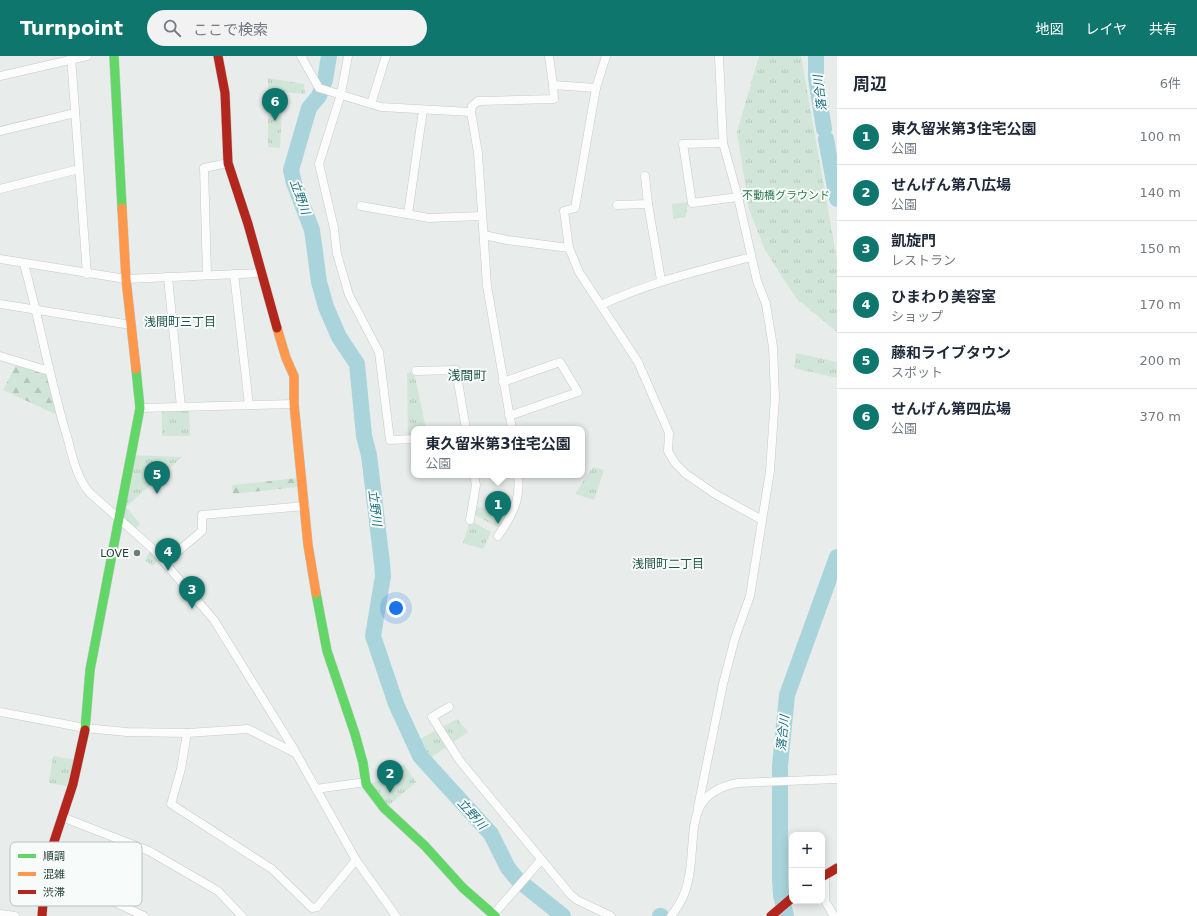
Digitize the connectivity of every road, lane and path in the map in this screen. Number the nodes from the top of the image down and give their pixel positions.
1 (87, 56) edge
2 (114, 56) edge
3 (218, 56) edge
4 (301, 56) edge
5 (348, 56) edge
6 (386, 56) edge
7 (549, 56) edge
8 (606, 56) edge
9 (719, 56) edge
10 (71, 58) edge
11 (0, 76) edge
12 (553, 84) junction
13 (596, 88) junction
14 (337, 94) junction
15 (371, 104) junction
16 (422, 110) junction
17 (471, 112) junction
18 (75, 113) junction
19 (0, 131) edge
20 (723, 143) junction
21 (228, 163) junction
22 (79, 169) junction
23 (645, 176) dead end
24 (0, 189) edge
25 (738, 197) junction
26 (648, 204) junction
27 (617, 205) dead end
28 (361, 206) dead end
29 (408, 214) junction
30 (482, 216) junction
31 (484, 235) junction
32 (569, 248) junction
33 (751, 257) junction
34 (0, 259) edge
35 (24, 264) junction
36 (261, 273) junction
37 (87, 274) junction
38 (234, 274) junction
39 (207, 276) junction
40 (168, 277) junction
41 (126, 279) junction
42 (661, 280) junction
43 (0, 304) edge
44 (601, 305) junction
45 (37, 311) junction
46 (131, 325) junction
47 (0, 356) edge
48 (50, 371) junction
49 (416, 371) dead end
50 (503, 382) junction
51 (294, 404) junction
52 (249, 405) junction
53 (181, 407) junction
54 (140, 408) junction
55 (509, 416) junction
56 (465, 426) edge
57 (511, 426) edge
58 (411, 439) edge
59 (475, 478) edge
60 (518, 478) edge
61 (305, 506) junction
62 (118, 519) junction
63 (470, 520) dead end
64 (762, 520) junction
65 (498, 536) dead end
66 (164, 562) junction
67 (449, 707) dead end
68 (0, 712) edge
69 (85, 728) junction
70 (187, 733) junction
71 (296, 753) junction
72 (837, 779) edge
73 (366, 782) junction
74 (316, 789) junction
75 (698, 807) junction
76 (62, 817) junction
77 (53, 842) edge
78 (126, 842) edge
79 (142, 848) edge
80 (356, 860) junction
81 (541, 860) junction
82 (837, 868) edge
83 (825, 875) edge
84 (789, 901) edge
85 (825, 901) edge
86 (43, 906) edge
87 (123, 906) edge
88 (0, 914) edge
89 (773, 914) edge
90 (15, 916) edge
91 (42, 916) edge
92 (144, 916) edge
93 (242, 916) edge
94 (396, 916) edge
95 (493, 916) edge
96 (611, 916) edge
97 (673, 916) edge
98 (834, 916) edge

1 - 10 street
2 - 41 street
3 - 21 street
4 - 14 street
5 - 14 street
6 - 15 street
7 - 12 street
8 - 13 street
9 - 20 street
10 - 11 street
10 - 18 street
12 - 13 street
12 - 17 street
13 - 32 street
14 - 15 street
14 - 58 street
15 - 16 street
16 - 17 street
16 - 29 street
17 - 30 street
18 - 19 street
18 - 22 street
20 - 25 street
20 - 25 street
21 - 36 street
21 - 39 street
22 - 24 street
22 - 37 street
23 - 26 street
25 - 33 street
26 - 27 street
26 - 42 street
28 - 29 street
29 - 30 street
30 - 31 street
31 - 32 street
31 - 50 street
32 - 44 street
33 - 42 street
33 - 64 street
34 - 35 street
35 - 37 street
35 - 45 street
36 - 38 street
36 - 51 street
37 - 41 street
38 - 39 street
38 - 52 street
39 - 40 street
40 - 41 street
40 - 53 street
41 - 46 street
42 - 44 street
43 - 45 street
44 - 64 street
45 - 46 street
45 - 48 street
46 - 54 street
47 - 48 street
48 - 62 street
49 - 56 street
50 - 55 street
50 - 55 street
51 - 52 street
51 - 61 street
52 - 53 street
53 - 54 street
54 - 62 street
55 - 57 street
59 - 63 street
60 - 65 street
61 - 66 street
61 - 73 street
62 - 66 street
62 - 69 street
64 - 75 street
66 - 71 street
67 - 81 street
68 - 69 street
69 - 70 street
69 - 76 street
70 - 71 street
70 - 80 street
71 - 74 street
72 - 75 street
73 - 74 street
73 - 95 street
74 - 80 street
75 - 97 street
76 - 77 street
76 - 78 street
79 - 93 street
80 - 94 street
81 - 95 street
81 - 96 street
82 - 83 street
84 - 89 street
85 - 98 street
86 - 91 street
87 - 92 street
88 - 90 street

